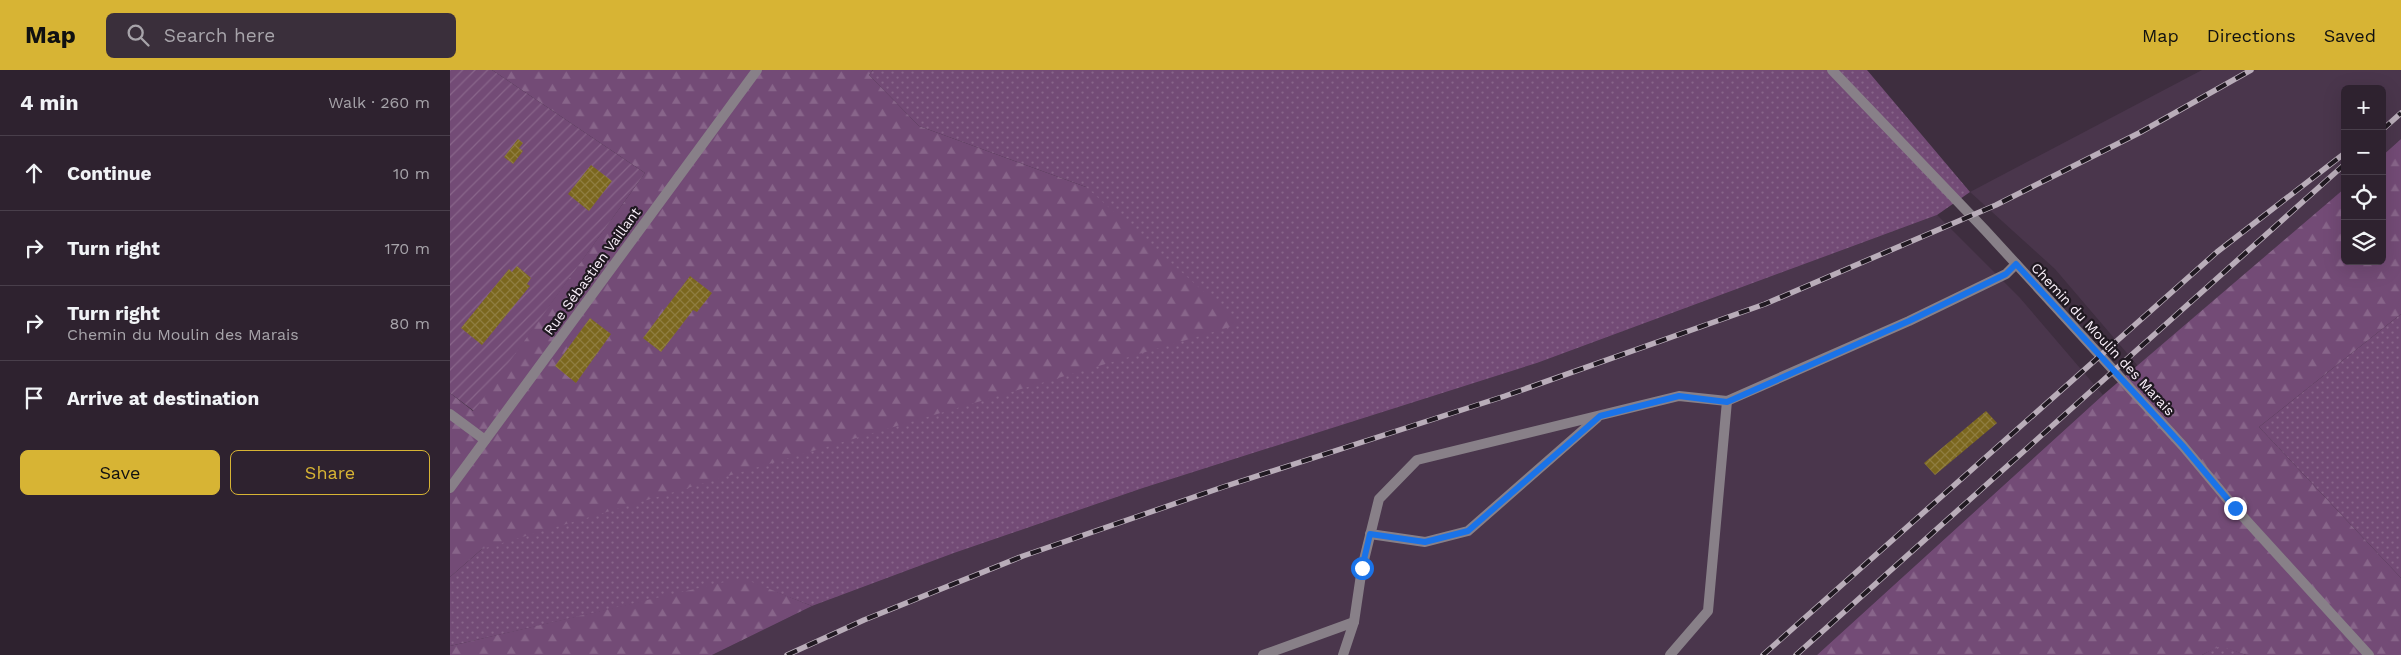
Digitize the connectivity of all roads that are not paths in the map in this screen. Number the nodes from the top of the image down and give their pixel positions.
1 (757, 70) edge
2 (1832, 70) edge
3 (2016, 264) junction
4 (1727, 402) junction
5 (450, 414) edge
6 (1600, 416) junction
7 (485, 440) junction
8 (450, 488) edge
9 (1370, 534) junction
10 (1354, 622) junction
11 (1263, 655) edge
12 (1343, 655) edge
13 (1670, 655) edge
14 (2368, 655) edge

1 - 7 street, Rue Sébastien Vaillant
2 - 3 street, Chemin du Moulin des Marais
3 - 4 street
3 - 14 street, Chemin du Moulin des Marais
4 - 6 street
4 - 13 street
5 - 7 street
6 - 9 street
6 - 9 street
7 - 8 street, Rue Sébastien Vaillant
9 - 10 street
10 - 11 street
10 - 12 street

